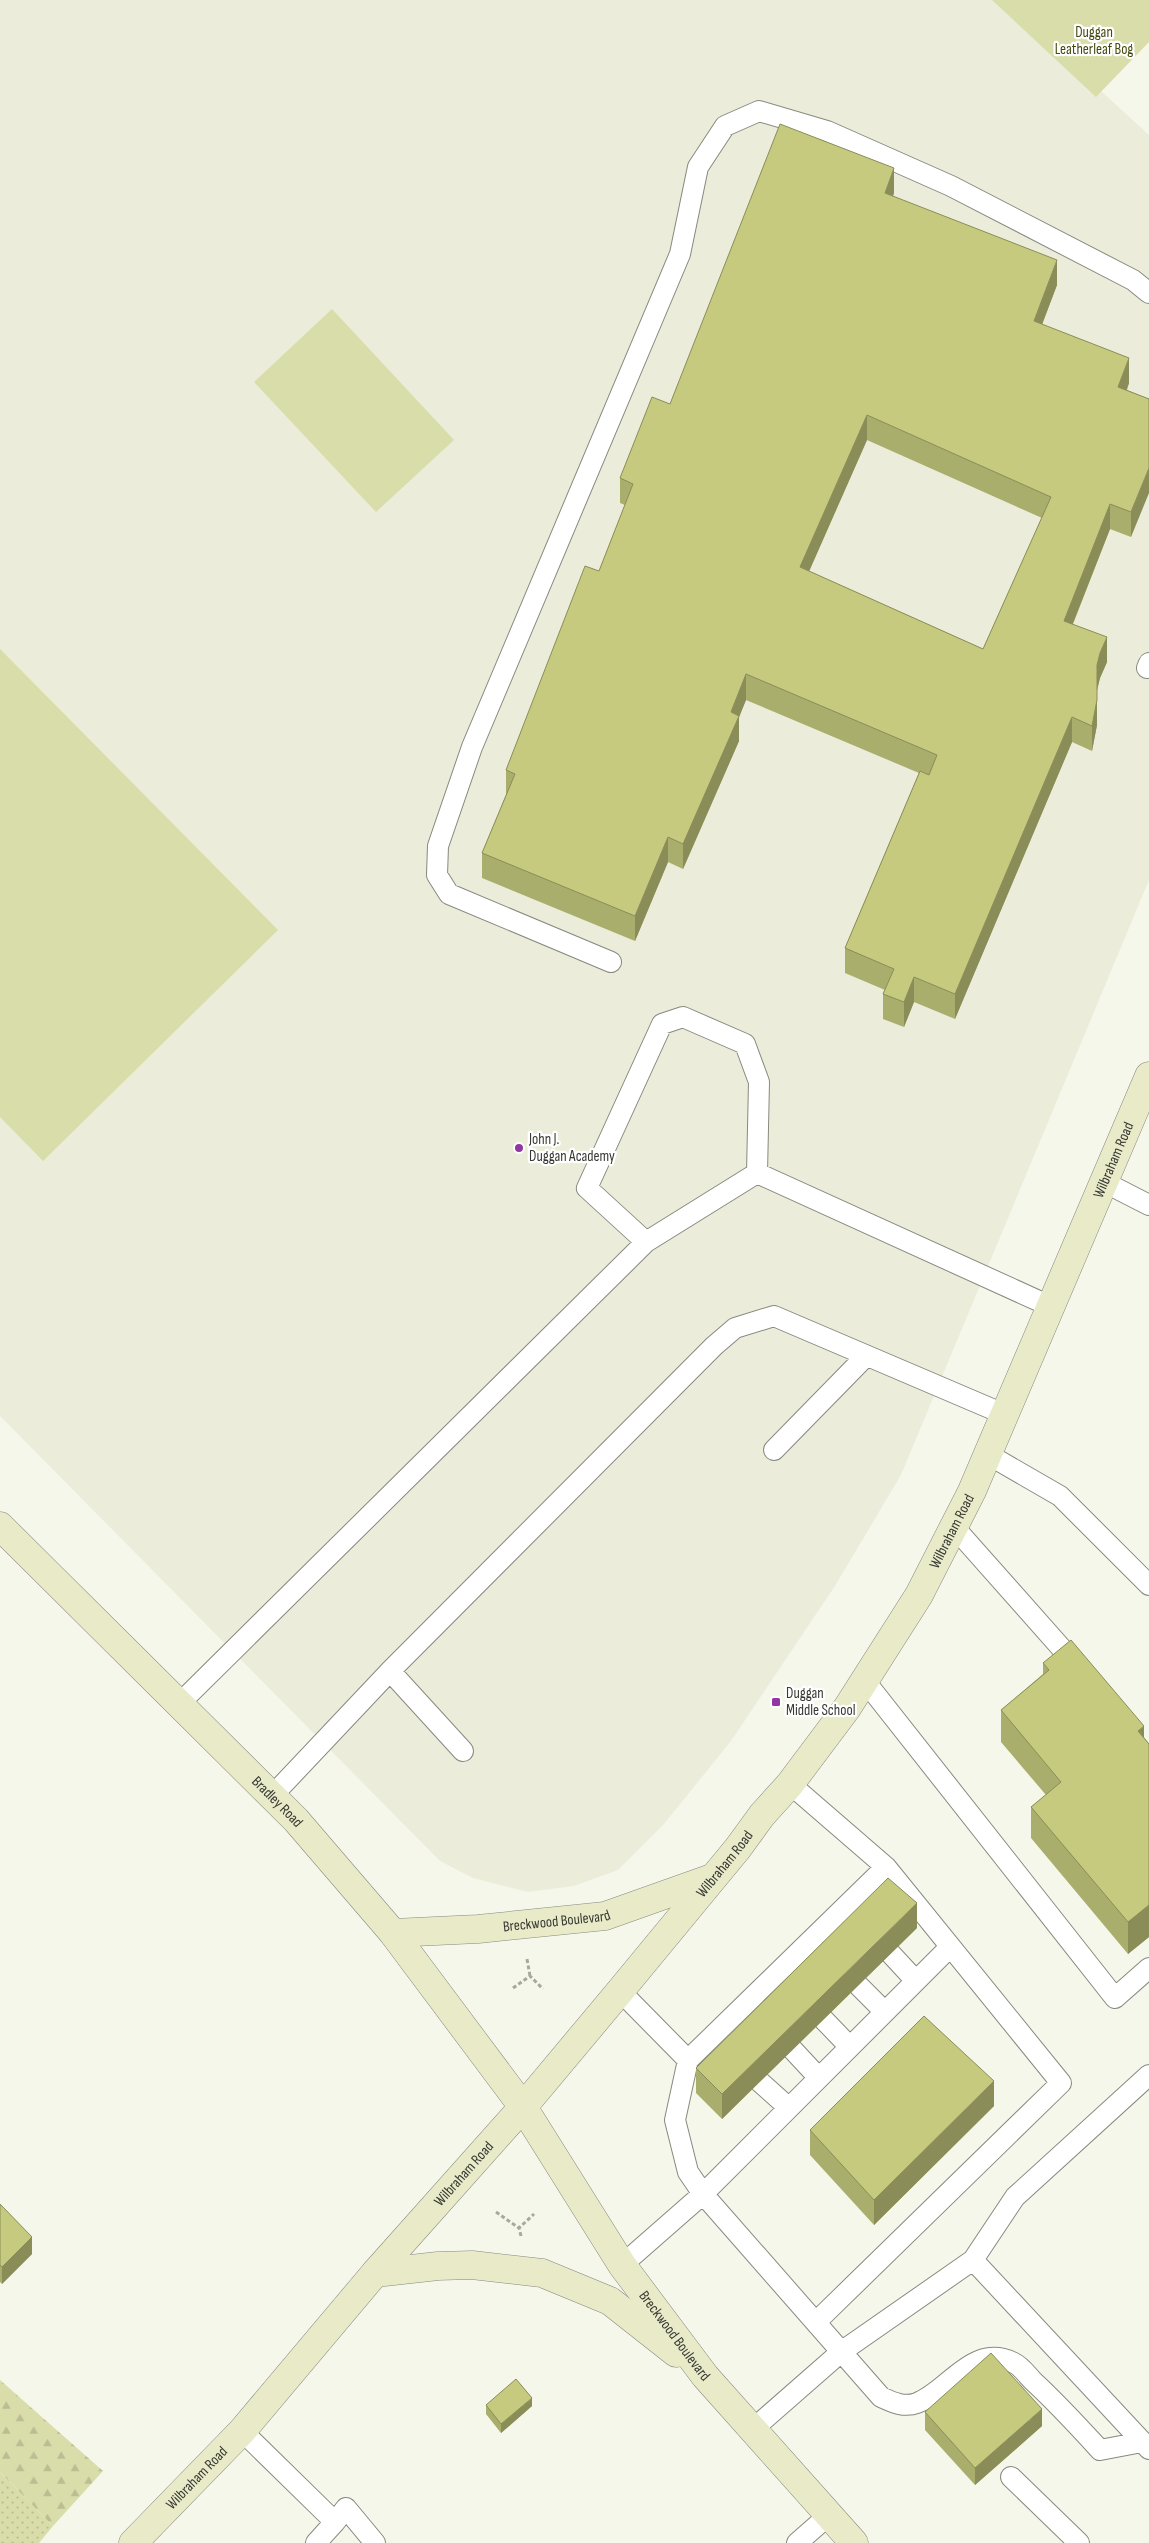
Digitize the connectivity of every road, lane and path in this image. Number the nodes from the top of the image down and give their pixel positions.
1 (1149, 293) edge
2 (611, 962) dead end
3 (1146, 1093) edge
4 (756, 1173) junction
5 (1104, 1182) junction
6 (1149, 1205) edge
7 (646, 1242) junction
8 (1052, 1307) junction
9 (866, 1356) junction
10 (1006, 1416) junction
11 (774, 1450) dead end
12 (989, 1455) junction
13 (0, 1526) edge
14 (954, 1527) junction
15 (1149, 1585) edge
16 (390, 1671) junction
17 (1090, 1679) edge
18 (865, 1681) junction
19 (179, 1704) junction
20 (463, 1751) dead end
21 (790, 1784) junction
22 (272, 1796) junction
23 (886, 1867) junction
24 (712, 1878) junction
25 (394, 1933) junction
26 (950, 1947) junction
27 (892, 1954) edge
28 (527, 1958) dead end
29 (1149, 1968) edge
30 (530, 1976) junction
31 (916, 1981) junction
32 (859, 1986) edge
33 (514, 1988) dead end
34 (543, 1989) dead end
35 (620, 1991) junction
36 (885, 2012) junction
37 (824, 2020) edge
38 (850, 2047) junction
39 (793, 2050) edge
40 (688, 2060) junction
41 (1149, 2075) edge
42 (820, 2078) junction
43 (760, 2082) edge
44 (523, 2107) junction
45 (789, 2108) junction
46 (703, 2194) junction
47 (496, 2212) dead end
48 (534, 2214) dead end
49 (519, 2228) junction
50 (523, 2246) dead end
51 (973, 2260) junction
52 (622, 2265) junction
53 (375, 2273) junction
54 (816, 2322) junction
55 (841, 2352) junction
56 (705, 2376) junction
57 (752, 2430) junction
58 (242, 2431) junction
59 (1146, 2445) edge
60 (1011, 2477) dead end
61 (828, 2515) junction
62 (335, 2522) junction
63 (133, 2543) edge
64 (316, 2543) edge
65 (375, 2543) edge
66 (797, 2543) edge
67 (854, 2543) edge
68 (1079, 2543) edge

1 - 2 lane
3 - 5 main road, Wilbraham Road
4 - 7 lane
4 - 7 lane
4 - 8 lane
5 - 6 lane
5 - 8 main road, Wilbraham Road
7 - 19 lane
8 - 10 main road, Wilbraham Road
9 - 10 lane
9 - 11 lane
9 - 16 lane
10 - 12 main road, Wilbraham Road
12 - 14 main road, Wilbraham Road
12 - 15 lane
13 - 19 main road, Bradley Road
14 - 17 lane
14 - 18 main road, Wilbraham Road
16 - 20 lane
16 - 22 lane
18 - 21 main road, Wilbraham Road
18 - 29 lane
19 - 22 main road, Bradley Road
21 - 23 lane
21 - 24 main road, Wilbraham Road
22 - 25 main road, Bradley Road
23 - 26 lane
23 - 40 lane
24 - 25 main road, Breckwood Boulevard
24 - 35 main road, Wilbraham Road
25 - 44 main road, Bradley Road
26 - 31 lane
26 - 54 lane
27 - 31 lane
28 - 30 path
30 - 33 path
30 - 34 path
31 - 36 lane
32 - 36 lane
35 - 40 lane
35 - 44 main road, Wilbraham Road
36 - 38 lane
37 - 38 lane
38 - 42 lane
39 - 42 lane
40 - 46 lane
41 - 51 lane
42 - 45 lane
43 - 45 lane
44 - 52 main road, Breckwood Boulevard
44 - 53 main road, Wilbraham Road
45 - 46 lane
46 - 52 lane
46 - 54 lane
47 - 49 path
48 - 49 path
49 - 50 path
51 - 55 lane
51 - 59 lane
52 - 56 main road, Breckwood Boulevard
53 - 56 main road
53 - 58 main road, Wilbraham Road
54 - 55 lane
55 - 57 lane
55 - 59 lane
56 - 57 main road, Breckwood Boulevard
57 - 61 main road, Breckwood Boulevard
58 - 62 lane
58 - 63 main road, Wilbraham Road
60 - 68 lane
61 - 66 lane
61 - 67 main road, Breckwood Boulevard
62 - 64 lane
62 - 65 lane

